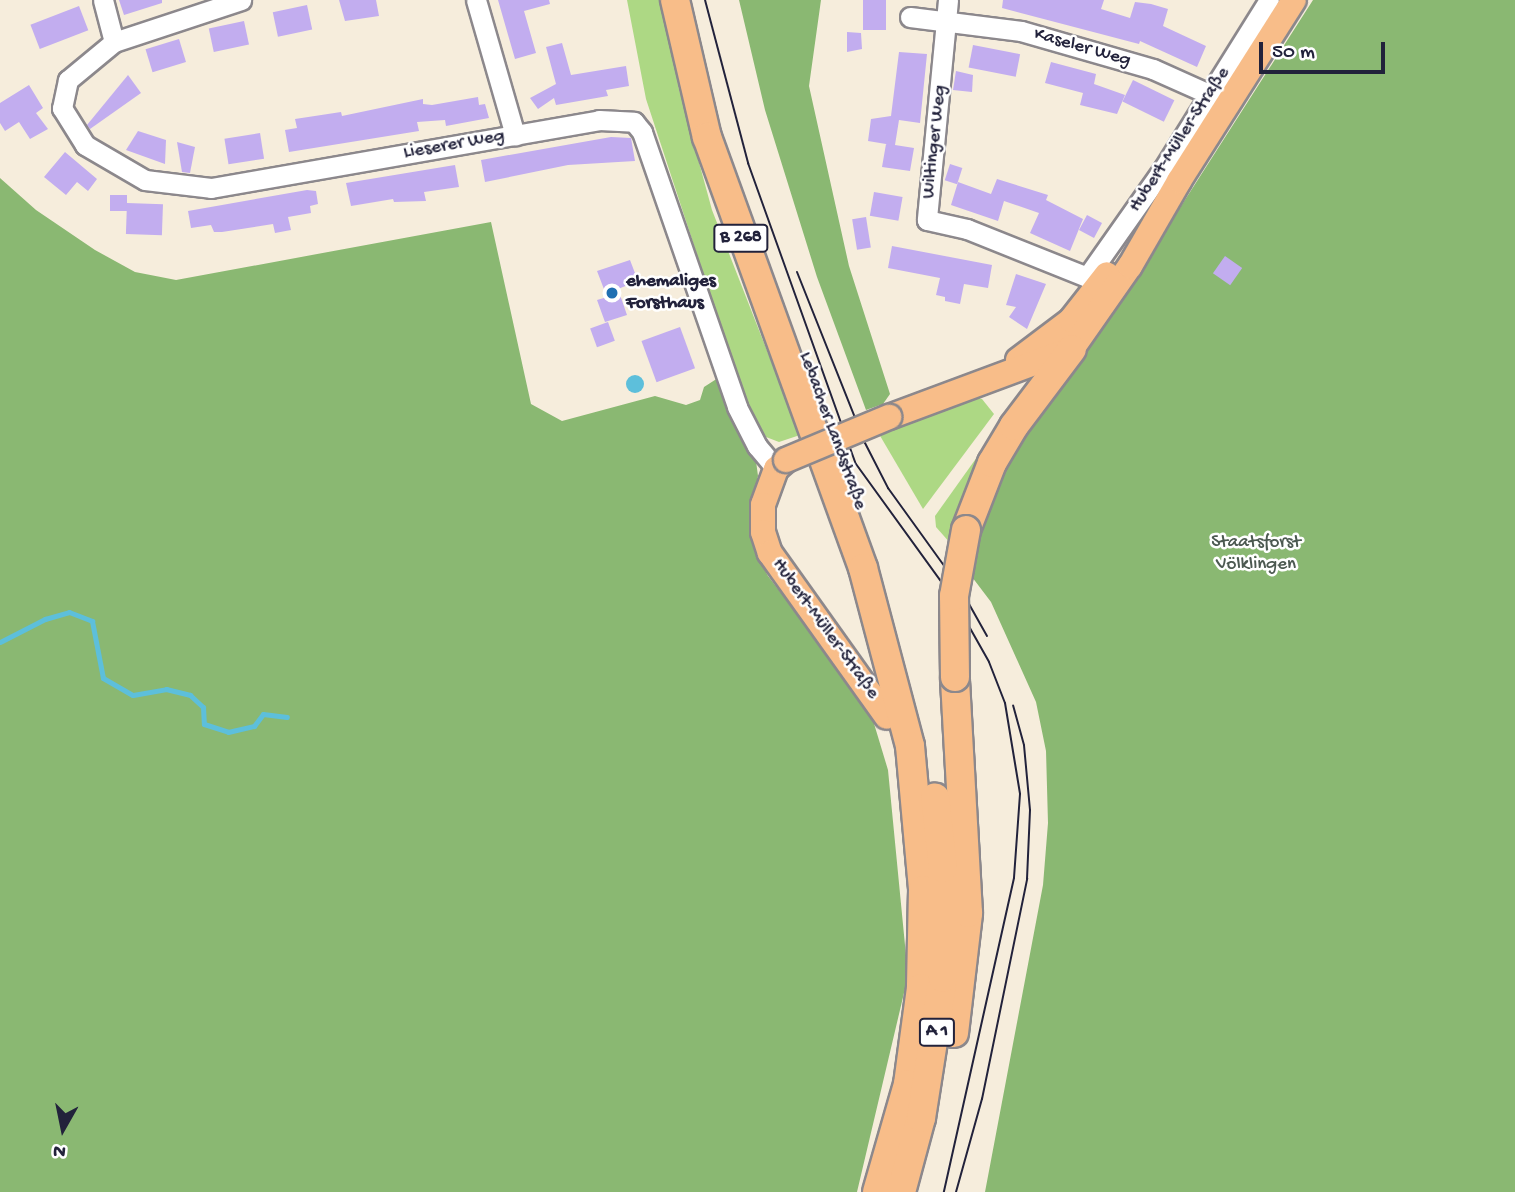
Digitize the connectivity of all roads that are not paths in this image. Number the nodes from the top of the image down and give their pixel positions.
1 (103, 0) edge
2 (241, 0) edge
3 (476, 0) edge
4 (675, 0) edge
5 (694, 0) edge
6 (1269, 0) edge
7 (1294, 0) edge
8 (948, 9) edge
9 (910, 18) dead end
10 (114, 42) junction
11 (1211, 95) junction
12 (515, 135) junction
13 (1179, 181) junction
14 (1094, 280) junction
15 (1072, 349) junction
16 (978, 383) junction
17 (781, 465) junction
18 (887, 717) joint
19 (920, 829) junction
20 (943, 868) joint
21 (877, 1192) edge
22 (903, 1192) edge

1 - 10 street
2 - 10 street
3 - 12 street
4 - 19 highway, Lebacher Landstraße / B 268
5 - 20 highway, Lebacher Landstraße / B 268
6 - 11 street, Hubert-Müller-Straße
7 - 13 main road, Hubert-Müller-Straße
8 - 9 street
8 - 11 street, Kaseler Weg
8 - 14 street, Wiltinger Weg
10 - 12 street, Lieserer Weg
11 - 14 street, Hubert-Müller-Straße
12 - 17 street, Lieserer Weg
13 - 14 main road, Hubert-Müller-Straße
13 - 15 main road, Hubert-Müller-Straße
14 - 16 main road, Hubert-Müller-Straße
15 - 16 main road, Hubert-Müller-Straße
15 - 22 highway, bridge
16 - 17 main road, Hubert-Müller-Straße, bridge
17 - 18 main road, Hubert-Müller-Straße
18 - 19 highway
19 - 21 highway, A 1
20 - 22 highway, A 1

